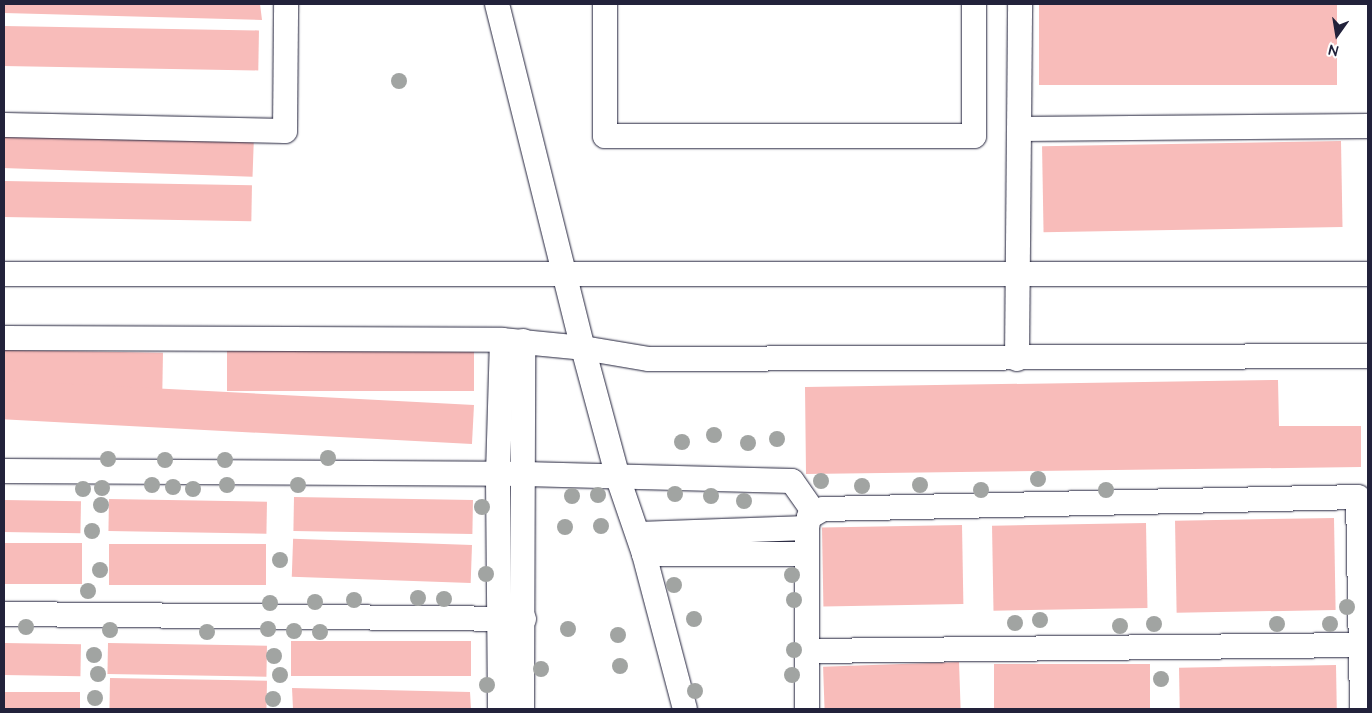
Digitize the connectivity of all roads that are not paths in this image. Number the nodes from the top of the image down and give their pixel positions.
1 (286, 4) edge
2 (497, 4) edge
3 (605, 4) edge
4 (974, 4) edge
5 (1020, 4) edge
6 (4, 125) edge
7 (1368, 126) edge
8 (1020, 129) junction
9 (4, 274) edge
10 (1019, 274) junction
11 (1368, 274) edge
12 (567, 275) junction
13 (4, 338) edge
14 (512, 341) junction
15 (583, 348) junction
16 (1368, 356) edge
17 (1018, 359) junction
18 (4, 471) edge
19 (498, 474) junction
20 (524, 474) junction
21 (618, 478) junction
22 (810, 520) junction
23 (641, 544) junction
24 (807, 554) junction
25 (4, 614) edge
26 (499, 618) junction
27 (524, 619) junction
28 (1361, 645) junction
29 (806, 651) junction
30 (500, 709) edge
31 (522, 709) edge
32 (685, 709) edge
33 (807, 709) edge
34 (1362, 709) edge

1 - 6 street
2 - 12 street
3 - 4 street
5 - 8 street
7 - 8 street
8 - 10 street
9 - 12 street
10 - 11 street
10 - 12 street
10 - 17 street
12 - 15 street
13 - 14 street
14 - 15 street
14 - 19 street
14 - 20 street
15 - 17 street
15 - 21 street
16 - 17 street
18 - 19 street
19 - 20 street
19 - 26 street
20 - 21 street
20 - 27 street
21 - 22 street
21 - 23 street
22 - 23 street
22 - 24 street
22 - 28 street
23 - 24 street
23 - 32 street
24 - 29 street
25 - 26 street
26 - 27 street
26 - 30 street
27 - 31 street
28 - 29 street
28 - 34 street
29 - 33 street

